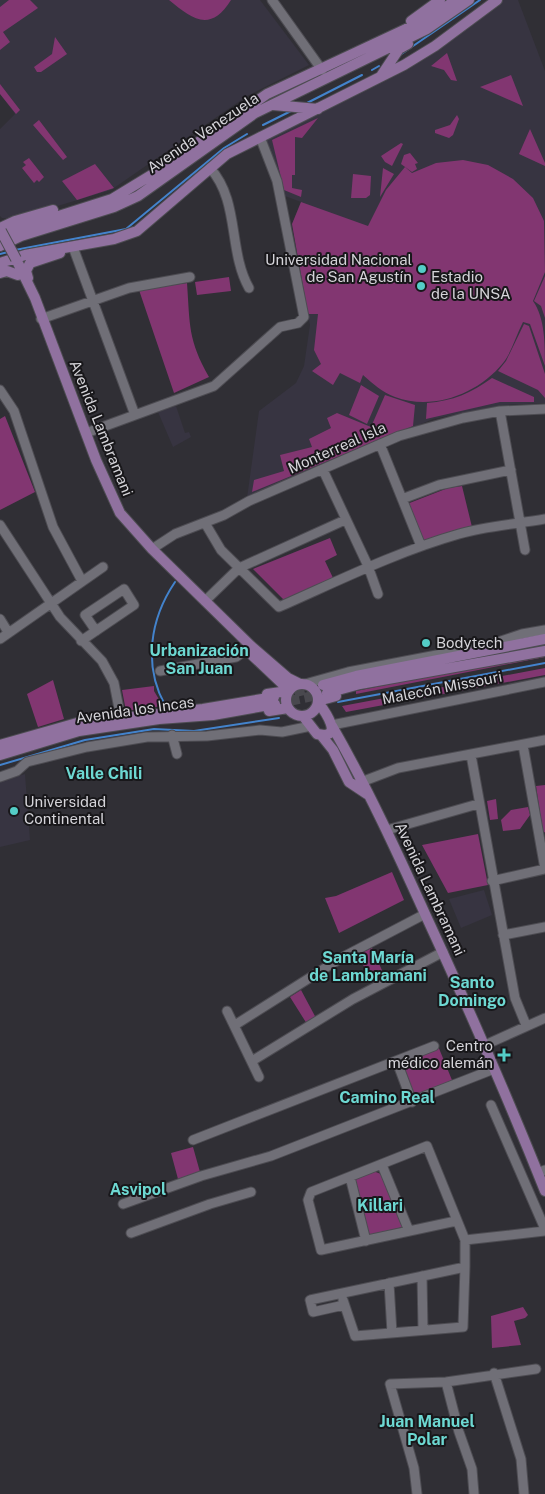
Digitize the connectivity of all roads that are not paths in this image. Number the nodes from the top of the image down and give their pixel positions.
1 (272, 0) edge
2 (440, 0) edge
3 (456, 0) edge
4 (469, 0) edge
5 (490, 0) edge
6 (497, 0) edge
7 (476, 16) junction
8 (422, 32) junction
9 (392, 35) junction
10 (322, 70) junction
11 (379, 78) junction
12 (270, 105) junction
13 (318, 109) junction
14 (260, 138) junction
15 (210, 168) junction
16 (0, 232) edge
17 (0, 246) edge
18 (73, 247) junction
19 (14, 261) junction
20 (0, 263) edge
21 (0, 273) edge
22 (18, 275) junction
23 (190, 277) dead end
24 (249, 288) dead end
25 (35, 298) junction
26 (91, 300) junction
27 (41, 318) junction
28 (0, 390) edge
29 (545, 409) edge
30 (500, 411) junction
31 (135, 415) junction
32 (86, 434) junction
33 (380, 444) junction
34 (323, 470) junction
35 (511, 470) junction
36 (402, 499) junction
37 (545, 519) edge
38 (345, 520) junction
39 (205, 523) junction
40 (521, 523) junction
41 (0, 525) edge
42 (421, 546) junction
43 (152, 549) junction
44 (525, 550) dead end
45 (368, 566) junction
46 (102, 567) dead end
47 (239, 568) junction
48 (82, 580) junction
49 (378, 594) dead end
50 (205, 601) junction
51 (51, 602) junction
52 (0, 619) edge
53 (545, 630) edge
54 (96, 631) junction
55 (8, 632) junction
56 (0, 639) edge
57 (545, 639) edge
58 (82, 641) junction
59 (489, 645) junction
60 (251, 646) junction
61 (509, 646) junction
62 (545, 650) edge
63 (160, 671) dead end
64 (425, 672) junction
65 (279, 682) junction
66 (545, 682) edge
67 (303, 684) junction
68 (289, 691) junction
69 (275, 698) junction
70 (318, 701) junction
71 (288, 708) junction
72 (158, 716) junction
73 (304, 716) junction
74 (121, 721) junction
75 (331, 722) junction
76 (314, 729) junction
77 (172, 735) junction
78 (36, 739) junction
79 (545, 740) edge
80 (523, 744) junction
81 (0, 746) edge
82 (177, 754) dead end
83 (0, 755) edge
84 (471, 755) junction
85 (0, 777) edge
86 (358, 783) junction
87 (478, 804) junction
88 (387, 830) junction
89 (545, 869) edge
90 (492, 881) junction
91 (426, 914) junction
92 (545, 927) edge
93 (503, 935) junction
94 (442, 952) junction
95 (227, 1011) dead end
96 (545, 1018) edge
97 (235, 1025) junction
98 (526, 1025) junction
99 (485, 1045) junction
100 (434, 1046) dead end
101 (252, 1062) junction
102 (397, 1062) junction
103 (494, 1069) junction
104 (259, 1077) dead end
105 (412, 1102) junction
106 (491, 1104) dead end
107 (193, 1140) dead end
108 (382, 1165) junction
109 (541, 1171) edge
110 (350, 1178) junction
111 (545, 1191) edge
112 (251, 1192) dead end
113 (123, 1204) dead end
114 (456, 1221) junction
115 (545, 1230) edge
116 (409, 1231) junction
117 (132, 1233) dead end
118 (465, 1240) junction
119 (366, 1241) junction
120 (465, 1267) junction
121 (422, 1276) junction
122 (389, 1283) junction
123 (340, 1294) junction
124 (344, 1305) junction
125 (423, 1330) junction
126 (392, 1333) junction
127 (536, 1369) dead end
128 (494, 1374) junction
129 (446, 1382) junction
130 (417, 1494) edge
131 (474, 1494) edge
132 (524, 1494) edge

1 - 10 street
2 - 9 main road
3 - 9 main road, Avenida Venezuela
4 - 8 main road, Avenida Venezuela
5 - 7 main road
6 - 7 main road
7 - 11 main road
8 - 11 main road
8 - 12 main road, Avenida Venezuela
9 - 10 main road, Avenida Venezuela
10 - 16 main road, Avenida Venezuela
11 - 13 main road
12 - 13 main road
12 - 17 main road, Avenida Venezuela
13 - 14 main road
14 - 15 main road
14 - 31 street
15 - 18 main road
15 - 24 street
16 - 19 main road
18 - 20 main road
18 - 25 main road
18 - 26 street
19 - 22 main road, Avenida Lambramani
19 - 25 main road, Avenida Lambramani
21 - 22 main road
22 - 27 main road, Avenida Lambramani
23 - 26 street
25 - 27 main road, Avenida Lambramani
26 - 27 street
26 - 31 street
27 - 32 main road, Avenida Lambramani
28 - 48 street
29 - 30 street, Monterreal Isla
30 - 33 street, Monterreal Isla
30 - 35 street
31 - 32 street
32 - 43 main road, Avenida Lambramani
33 - 34 street, Monterreal Isla
33 - 36 street
34 - 38 street
34 - 39 street, Monterreal Isla
35 - 36 street
35 - 40 street
36 - 42 street
37 - 40 street
38 - 45 street
38 - 47 street
39 - 43 street, Monterreal Isla
39 - 47 street
40 - 42 street
40 - 44 street
41 - 51 street
42 - 45 street
43 - 50 main road, Avenida Lambramani
45 - 47 street
45 - 49 street
46 - 48 street
47 - 50 street
48 - 51 street
50 - 60 main road, Avenida Lambramani
51 - 55 street
51 - 58 street
52 - 55 street
53 - 59 street
54 - 54 street
54 - 58 street
55 - 56 street
57 - 61 main road
58 - 74 street
59 - 61 main road
59 - 67 street
60 - 63 street
60 - 65 main road, Avenida Lambramani
60 - 67 main road, Avenida Lambramani
61 - 64 main road
62 - 64 main road
64 - 70 main road
65 - 68 main road, Avenida Lambramani
65 - 69 main road
66 - 75 street, Malecón Missouri
67 - 68 main road
67 - 70 main road
68 - 69 main road, Avenida los Incas
68 - 71 main road
69 - 72 main road, Avenida los Incas
70 - 73 main road
70 - 75 main road, Avenida Lambramani
71 - 72 main road
71 - 73 main road
72 - 74 main road, Avenida los Incas
73 - 76 main road, Avenida Lambramani
74 - 78 main road, Avenida los Incas
75 - 76 main road
75 - 76 main road
75 - 86 main road, Avenida Lambramani
76 - 77 street
76 - 86 main road, Avenida Lambramani
77 - 82 street
77 - 85 street
78 - 81 main road, Avenida los Incas
78 - 83 main road, Avenida los Incas
79 - 80 street
80 - 84 street
80 - 89 street
84 - 86 street
84 - 87 street
86 - 88 main road, Avenida Lambramani
87 - 88 street
87 - 90 street
88 - 91 main road, Avenida Lambramani
89 - 90 street
90 - 93 street
91 - 94 main road, Avenida Lambramani
91 - 97 street
92 - 93 street
93 - 98 street
94 - 99 main road, Avenida Lambramani
94 - 101 street
95 - 97 street
96 - 98 street
97 - 101 street
98 - 99 street
99 - 103 main road, Avenida Lambramani
100 - 102 street
101 - 104 street
102 - 105 street
102 - 107 street
103 - 105 street
103 - 109 main road, Avenida Lambramani
105 - 113 street
106 - 115 street
108 - 110 street
108 - 114 street
108 - 116 street
109 - 111 main road, Avenida Lambramani
110 - 119 street
110 - 119 street
112 - 117 street
114 - 116 street
114 - 118 street
115 - 118 street
116 - 119 street
118 - 120 street
120 - 121 street
120 - 125 street
121 - 122 street
121 - 125 street
122 - 123 street
122 - 126 street
123 - 124 street
123 - 124 street
124 - 126 street
125 - 126 street
127 - 128 street
128 - 129 street
128 - 132 street
129 - 130 street
129 - 131 street

